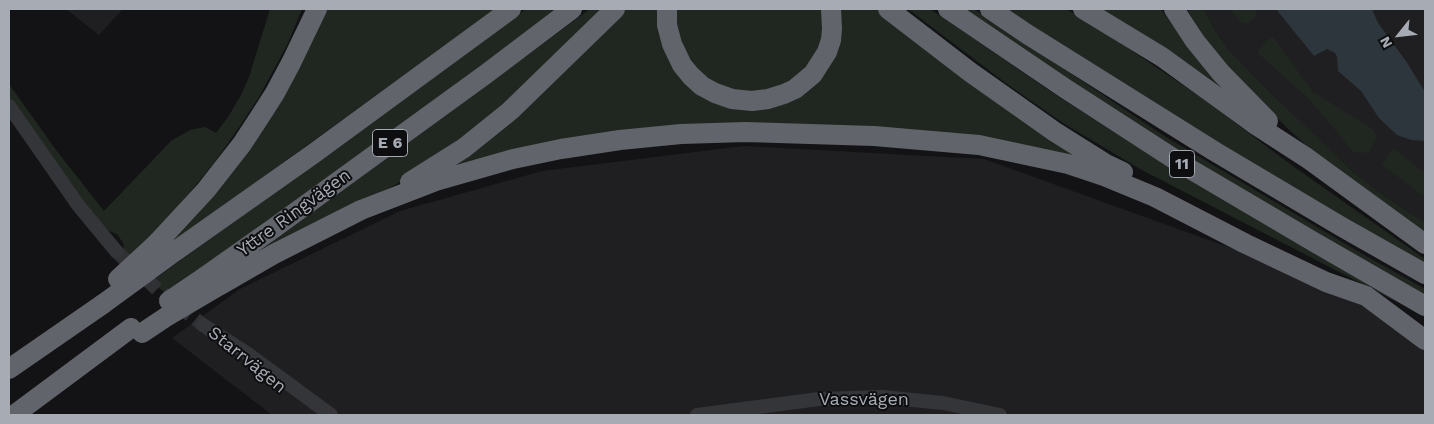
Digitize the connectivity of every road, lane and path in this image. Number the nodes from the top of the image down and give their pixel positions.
1 (309, 9) edge
2 (317, 9) edge
3 (511, 9) edge
4 (572, 9) edge
5 (615, 9) edge
6 (667, 9) edge
7 (831, 9) edge
8 (888, 9) edge
9 (948, 9) edge
10 (990, 9) edge
11 (1083, 9) edge
12 (1174, 9) edge
13 (282, 80) junction
14 (9, 106) edge
15 (1307, 158) junction
16 (361, 210) junction
17 (1425, 244) edge
18 (116, 251) tunnel mouth
19 (1425, 274) edge
20 (214, 280) junction
21 (1366, 296) junction
22 (100, 300) junction
23 (1425, 306) edge
24 (1425, 327) edge
25 (1425, 340) edge
26 (9, 369) edge
27 (21, 410) edge
28 (316, 415) edge
29 (331, 415) edge
30 (697, 415) edge
31 (1000, 415) edge

1 - 13 highway
2 - 13 highway
3 - 22 highway, Yttre Ringvägen / E 6, bridge
4 - 20 highway, Yttre Ringvägen / E 6
5 - 16 highway
6 - 7 highway
8 - 21 highway
9 - 23 highway, 11
10 - 19 highway, 11
11 - 15 highway
12 - 15 highway
13 - 22 highway, bridge
14 - 18 street
15 - 17 highway
16 - 20 highway
16 - 21 highway
20 - 27 highway, bridge
21 - 24 highway
21 - 25 highway
22 - 26 highway
28 - 29 street, Starrvägen
30 - 31 street, Vassvägen

